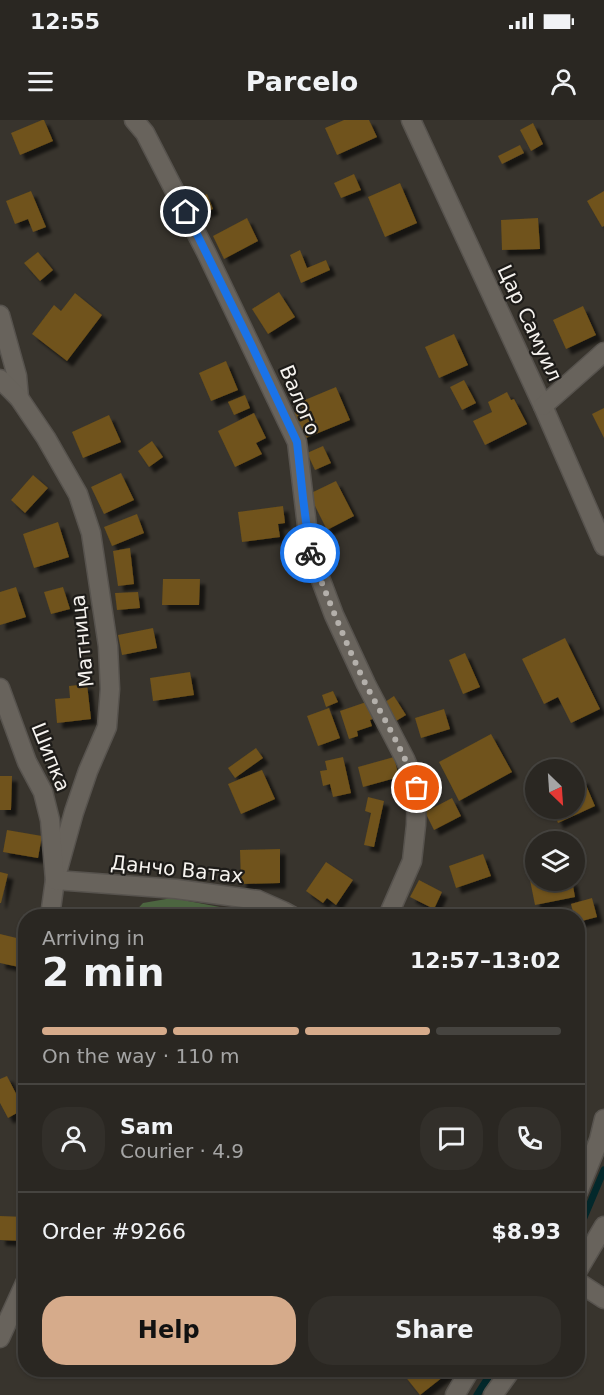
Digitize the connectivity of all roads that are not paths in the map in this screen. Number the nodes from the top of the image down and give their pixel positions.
1 (134, 120) edge
2 (411, 120) edge
3 (0, 315) edge
4 (604, 352) edge
5 (0, 379) edge
6 (19, 398) junction
7 (543, 406) junction
8 (604, 546) edge
9 (0, 688) edge
10 (54, 880) junction
11 (51, 909) edge
12 (278, 909) edge
13 (391, 909) edge
14 (604, 1119) edge
15 (585, 1175) edge
16 (604, 1226) edge
17 (585, 1258) edge
18 (585, 1287) edge
19 (18, 1299) edge
20 (604, 1299) edge
21 (0, 1338) edge
22 (466, 1377) edge
23 (506, 1377) edge
24 (454, 1395) edge
25 (493, 1395) edge

1 - 13 street, Валого
2 - 7 street, Цар Самуил
3 - 6 street
4 - 7 street
5 - 6 street, Матница
6 - 10 street, Матница
7 - 8 street, Цар Самуил
9 - 10 street, Шипка
10 - 11 street, Матница
10 - 12 street, Данчо Ватах
14 - 15 street
16 - 17 street
18 - 20 street
19 - 21 street
22 - 24 street
23 - 25 street

